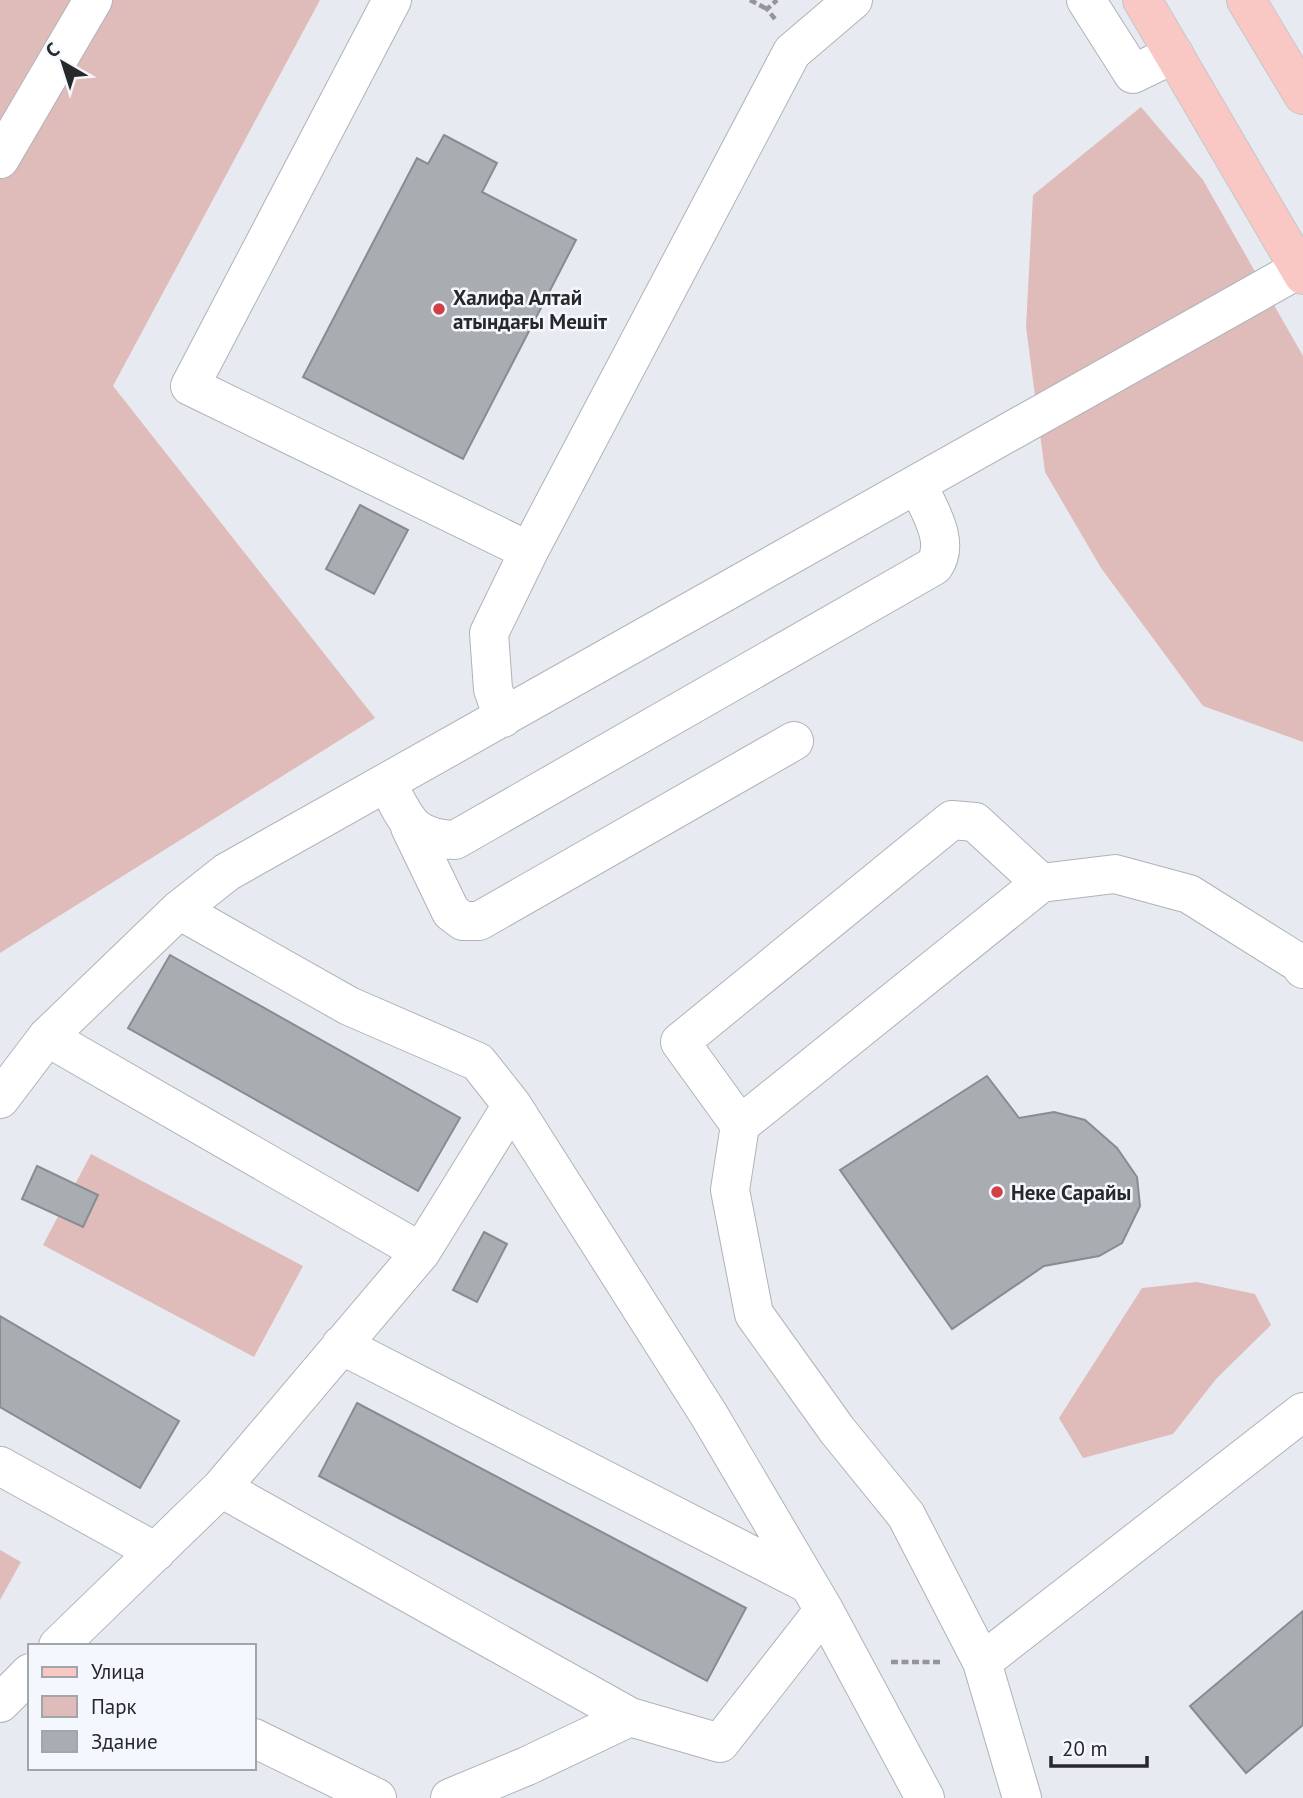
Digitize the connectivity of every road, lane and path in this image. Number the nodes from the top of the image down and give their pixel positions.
1 (93, 0) edge
2 (392, 0) edge
3 (750, 0) edge
4 (853, 0) edge
5 (1086, 0) edge
6 (1142, 0) edge
7 (1246, 0) edge
8 (767, 9) dead end
9 (1174, 54) junction
10 (1303, 94) edge
11 (0, 159) edge
12 (1301, 272) edge
13 (918, 485) junction
14 (529, 551) junction
15 (503, 718) junction
16 (794, 741) dead end
17 (387, 783) junction
18 (410, 827) junction
19 (1041, 883) junction
20 (179, 910) junction
21 (1303, 969) edge
22 (47, 1037) junction
23 (0, 1099) edge
24 (512, 1105) junction
25 (740, 1125) junction
26 (421, 1252) junction
27 (341, 1345) junction
28 (1303, 1412) edge
29 (0, 1466) edge
30 (220, 1488) junction
31 (156, 1552) junction
32 (816, 1597) junction
33 (62, 1644) edge
34 (852, 1662) junction
35 (982, 1662) junction
36 (28, 1675) edge
37 (0, 1703) edge
38 (630, 1717) junction
39 (256, 1739) edge
40 (377, 1798) edge
41 (450, 1798) edge
42 (925, 1798) edge
43 (1022, 1798) edge

1 - 11 street
2 - 14 street
3 - 8 path
4 - 14 street
5 - 9 street
6 - 9 main road
7 - 10 main road
9 - 12 main road
12 - 13 street
13 - 15 street
13 - 18 street
14 - 15 street
15 - 17 street
16 - 18 street
17 - 18 street
17 - 20 street
19 - 21 street
19 - 25 street
19 - 25 street
20 - 22 street
20 - 24 street
22 - 23 street
22 - 26 street
24 - 26 street
24 - 32 street
25 - 35 street
26 - 27 street
27 - 30 street
27 - 32 street
28 - 35 street
29 - 31 street
30 - 31 street
30 - 38 street
31 - 33 street
32 - 34 street
32 - 38 street
34 - 35 path
34 - 42 street
35 - 43 street
36 - 37 street
38 - 41 street
39 - 40 street

